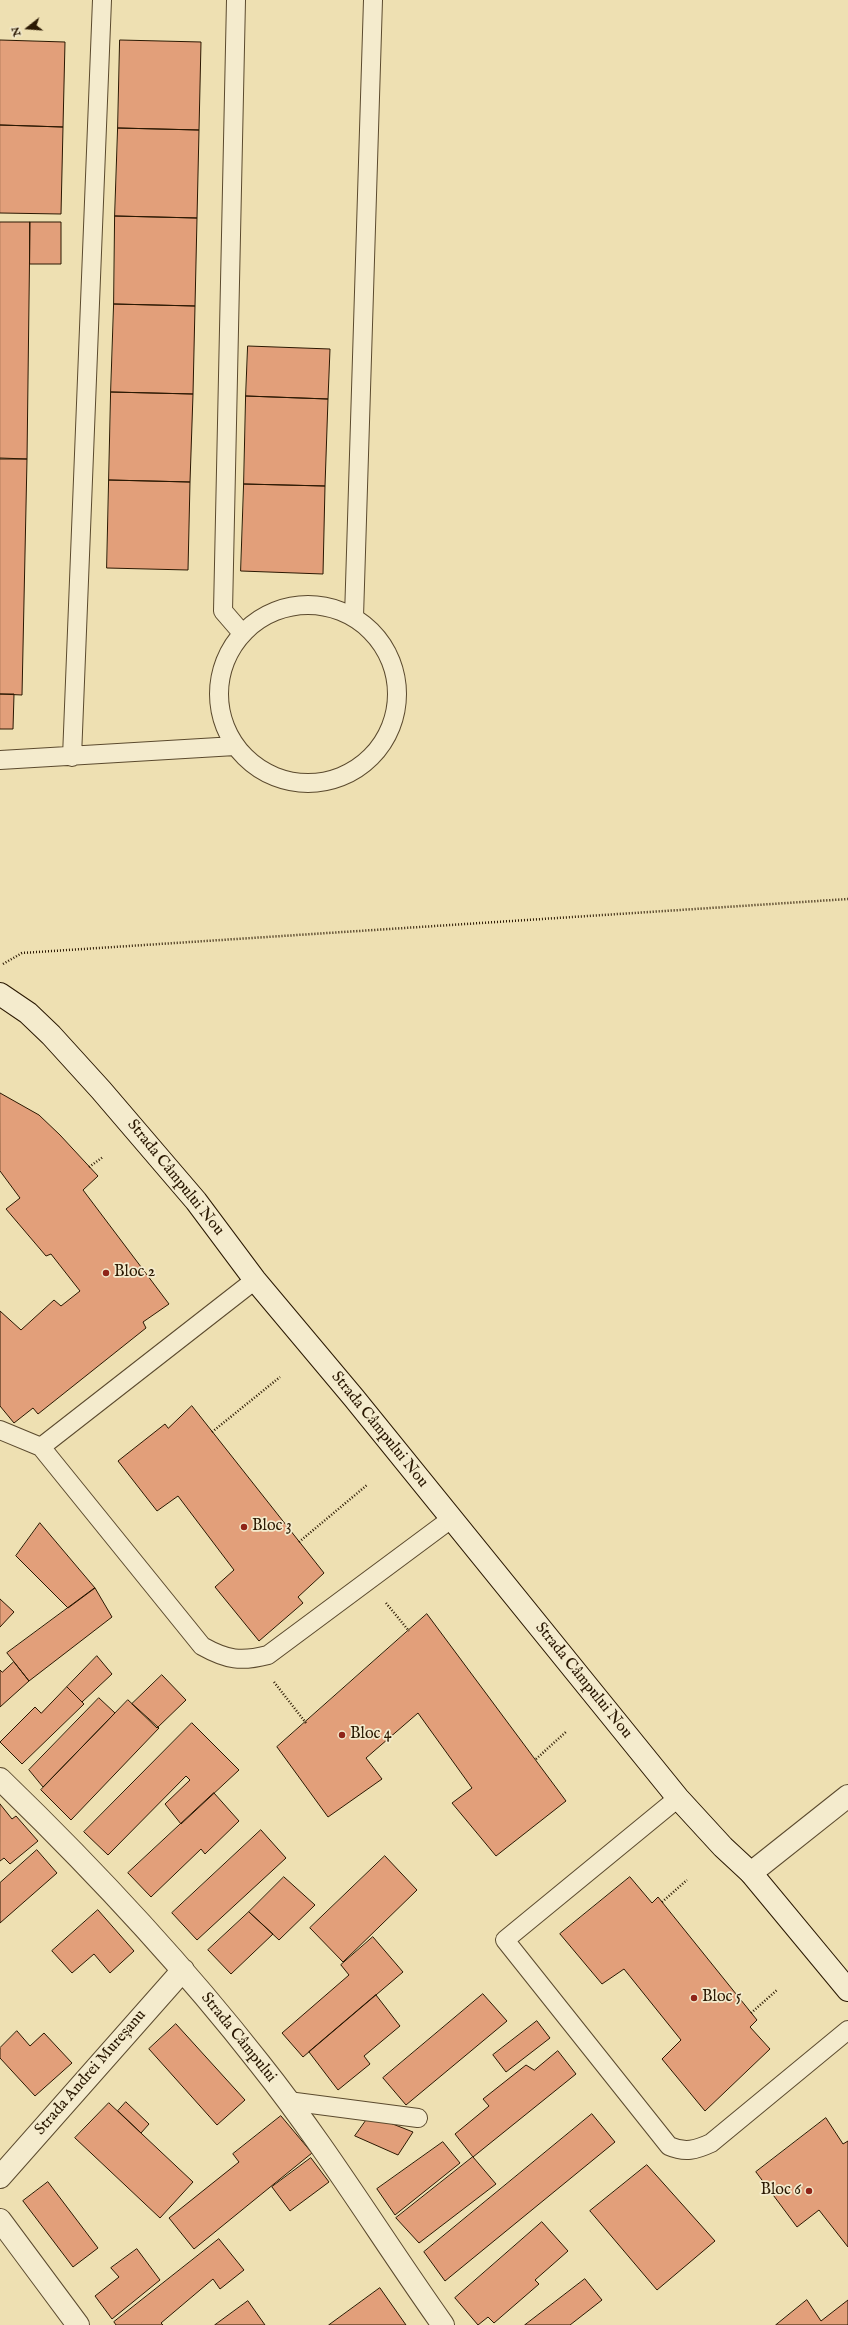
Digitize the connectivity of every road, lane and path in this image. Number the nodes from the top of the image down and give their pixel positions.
1 (102, 0) edge
2 (236, 0) edge
3 (373, 0) edge
4 (354, 617) junction
5 (242, 633) junction
6 (235, 746) junction
7 (72, 757) junction
8 (0, 760) edge
9 (848, 900) edge
10 (0, 966) edge
11 (0, 994) edge
12 (103, 1157) dead end
13 (89, 1167) dead end
14 (255, 1280) junction
15 (280, 1377) dead end
16 (0, 1430) edge
17 (212, 1432) dead end
18 (41, 1447) junction
19 (367, 1485) dead end
20 (451, 1519) junction
21 (300, 1542) dead end
22 (368, 1581) junction
23 (409, 1631) dead end
24 (256, 1658) junction
25 (306, 1723) dead end
26 (567, 1731) dead end
27 (536, 1760) dead end
28 (0, 1779) edge
29 (848, 1796) edge
30 (678, 1798) junction
31 (751, 1873) junction
32 (687, 1880) dead end
33 (662, 1902) dead end
34 (183, 1970) junction
35 (777, 1990) dead end
36 (848, 1990) edge
37 (751, 2013) dead end
38 (848, 2030) edge
39 (288, 2101) junction
40 (418, 2118) dead end
41 (0, 2177) edge
42 (0, 2220) edge
43 (78, 2325) edge
44 (443, 2325) edge

1 - 7 lane
2 - 5 lane
3 - 4 lane
4 - 5 lane
4 - 6 lane
5 - 6 lane
6 - 7 lane
7 - 8 lane
9 - 10 path
11 - 14 street, Strada Câmpului Nou
12 - 13 path
14 - 18 lane
14 - 20 street, Strada Câmpului Nou
15 - 17 path
16 - 18 lane
18 - 24 lane
19 - 21 path
20 - 22 lane
20 - 30 street, Strada Câmpului Nou
22 - 23 path
22 - 24 lane
24 - 25 path
26 - 27 path
28 - 34 street, Strada Câmpului
29 - 31 street
30 - 31 street, Strada Câmpului Nou
30 - 38 lane
31 - 36 street, Strada Câmpului Nou
32 - 33 path
34 - 39 street, Strada Câmpului
34 - 41 street, Strada Andrei Mureșanu
35 - 37 path
39 - 40 lane
39 - 44 street, Strada Câmpului
42 - 43 street

